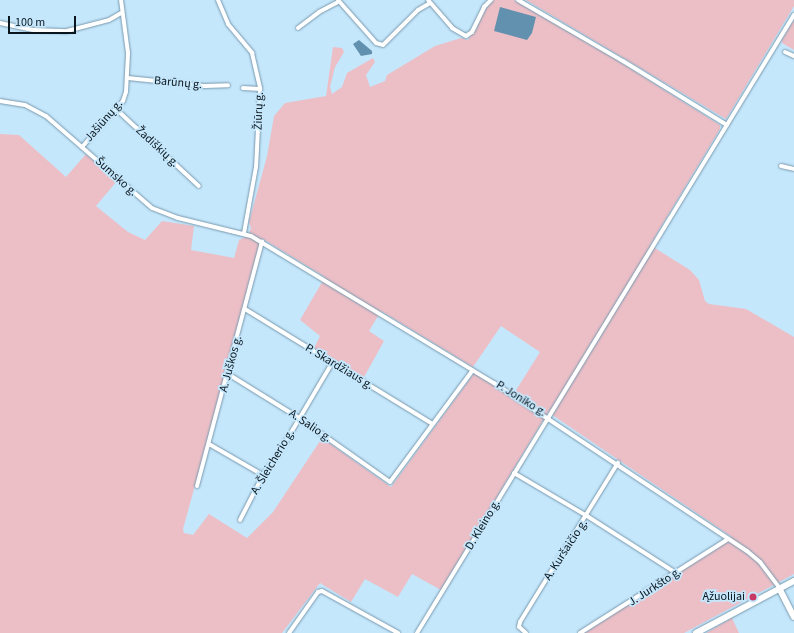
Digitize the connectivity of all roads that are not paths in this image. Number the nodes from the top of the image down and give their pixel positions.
1 (121, 0) edge
2 (218, 0) edge
3 (491, 0) edge
4 (518, 0) edge
5 (338, 1) edge
6 (429, 1) edge
7 (121, 13) junction
8 (794, 15) edge
9 (0, 23) edge
10 (298, 28) dead end
11 (785, 52) dead end
12 (794, 56) edge
13 (128, 78) junction
14 (228, 85) dead end
15 (243, 88) dead end
16 (260, 89) junction
17 (0, 102) edge
18 (116, 109) junction
19 (726, 126) junction
20 (82, 147) junction
21 (781, 166) dead end
22 (794, 169) edge
23 (199, 186) dead end
24 (244, 233) junction
25 (262, 242) junction
26 (245, 309) junction
27 (332, 363) junction
28 (473, 370) junction
29 (228, 374) junction
30 (549, 417) junction
31 (298, 418) junction
32 (433, 424) junction
33 (209, 444) junction
34 (618, 464) junction
35 (514, 473) junction
36 (263, 475) junction
37 (197, 486) dead end
38 (587, 516) junction
39 (240, 520) dead end
40 (728, 539) junction
41 (676, 573) junction
42 (794, 580) edge
43 (780, 589) junction
44 (794, 617) edge
45 (289, 633) edge
46 (398, 633) edge
47 (417, 633) edge
48 (526, 633) edge
49 (580, 633) edge
50 (696, 633) edge

1 - 7 street, Jašiūnų g.
2 - 16 street, Žiūrų g.
3 - 6 street
4 - 19 street
5 - 6 street
5 - 10 street
7 - 9 street
7 - 13 street, Jašiūnų g.
8 - 19 street, D. Kleino g.
11 - 12 street
13 - 14 street, Barūnų g.
13 - 18 street, Jašiūnų g.
15 - 16 street
16 - 24 street, Žiūrų g.
17 - 20 street, Šumsko g.
18 - 20 street, Jašiūnų g.
18 - 23 street, Žadiškių g.
19 - 30 street, D. Kleino g.
20 - 24 street, Šumsko g.
21 - 22 street
24 - 25 street, P. Joniko g.
25 - 26 street, A. Juškos g.
25 - 28 street, P. Joniko g.
26 - 27 street, P. Skardžiaus g.
26 - 29 street, A. Juškos g.
27 - 31 street, A. Šleicherio g.
27 - 32 street, P. Skardžiaus g.
28 - 30 street, P. Joniko g.
28 - 32 street
29 - 31 street, A. Salio g.
29 - 33 street, A. Juškos g.
30 - 34 street, P. Joniko g.
30 - 35 street, D. Kleino g.
31 - 32 street, A. Salio g.
31 - 36 street, A. Šleicherio g.
33 - 36 street
33 - 37 street, A. Juškos g.
34 - 38 street, A. Kuršaičio g.
34 - 40 street, P. Joniko g.
35 - 38 street
35 - 47 street, D. Kleino g.
36 - 39 street, A. Šleicherio g.
38 - 41 street
38 - 48 street, A. Kuršaičio g.
40 - 41 street, J. Jurkšto g.
40 - 43 street, P. Joniko g.
41 - 49 street, J. Jurkšto g.
42 - 43 main road
43 - 44 main road
43 - 50 main road
45 - 46 street

